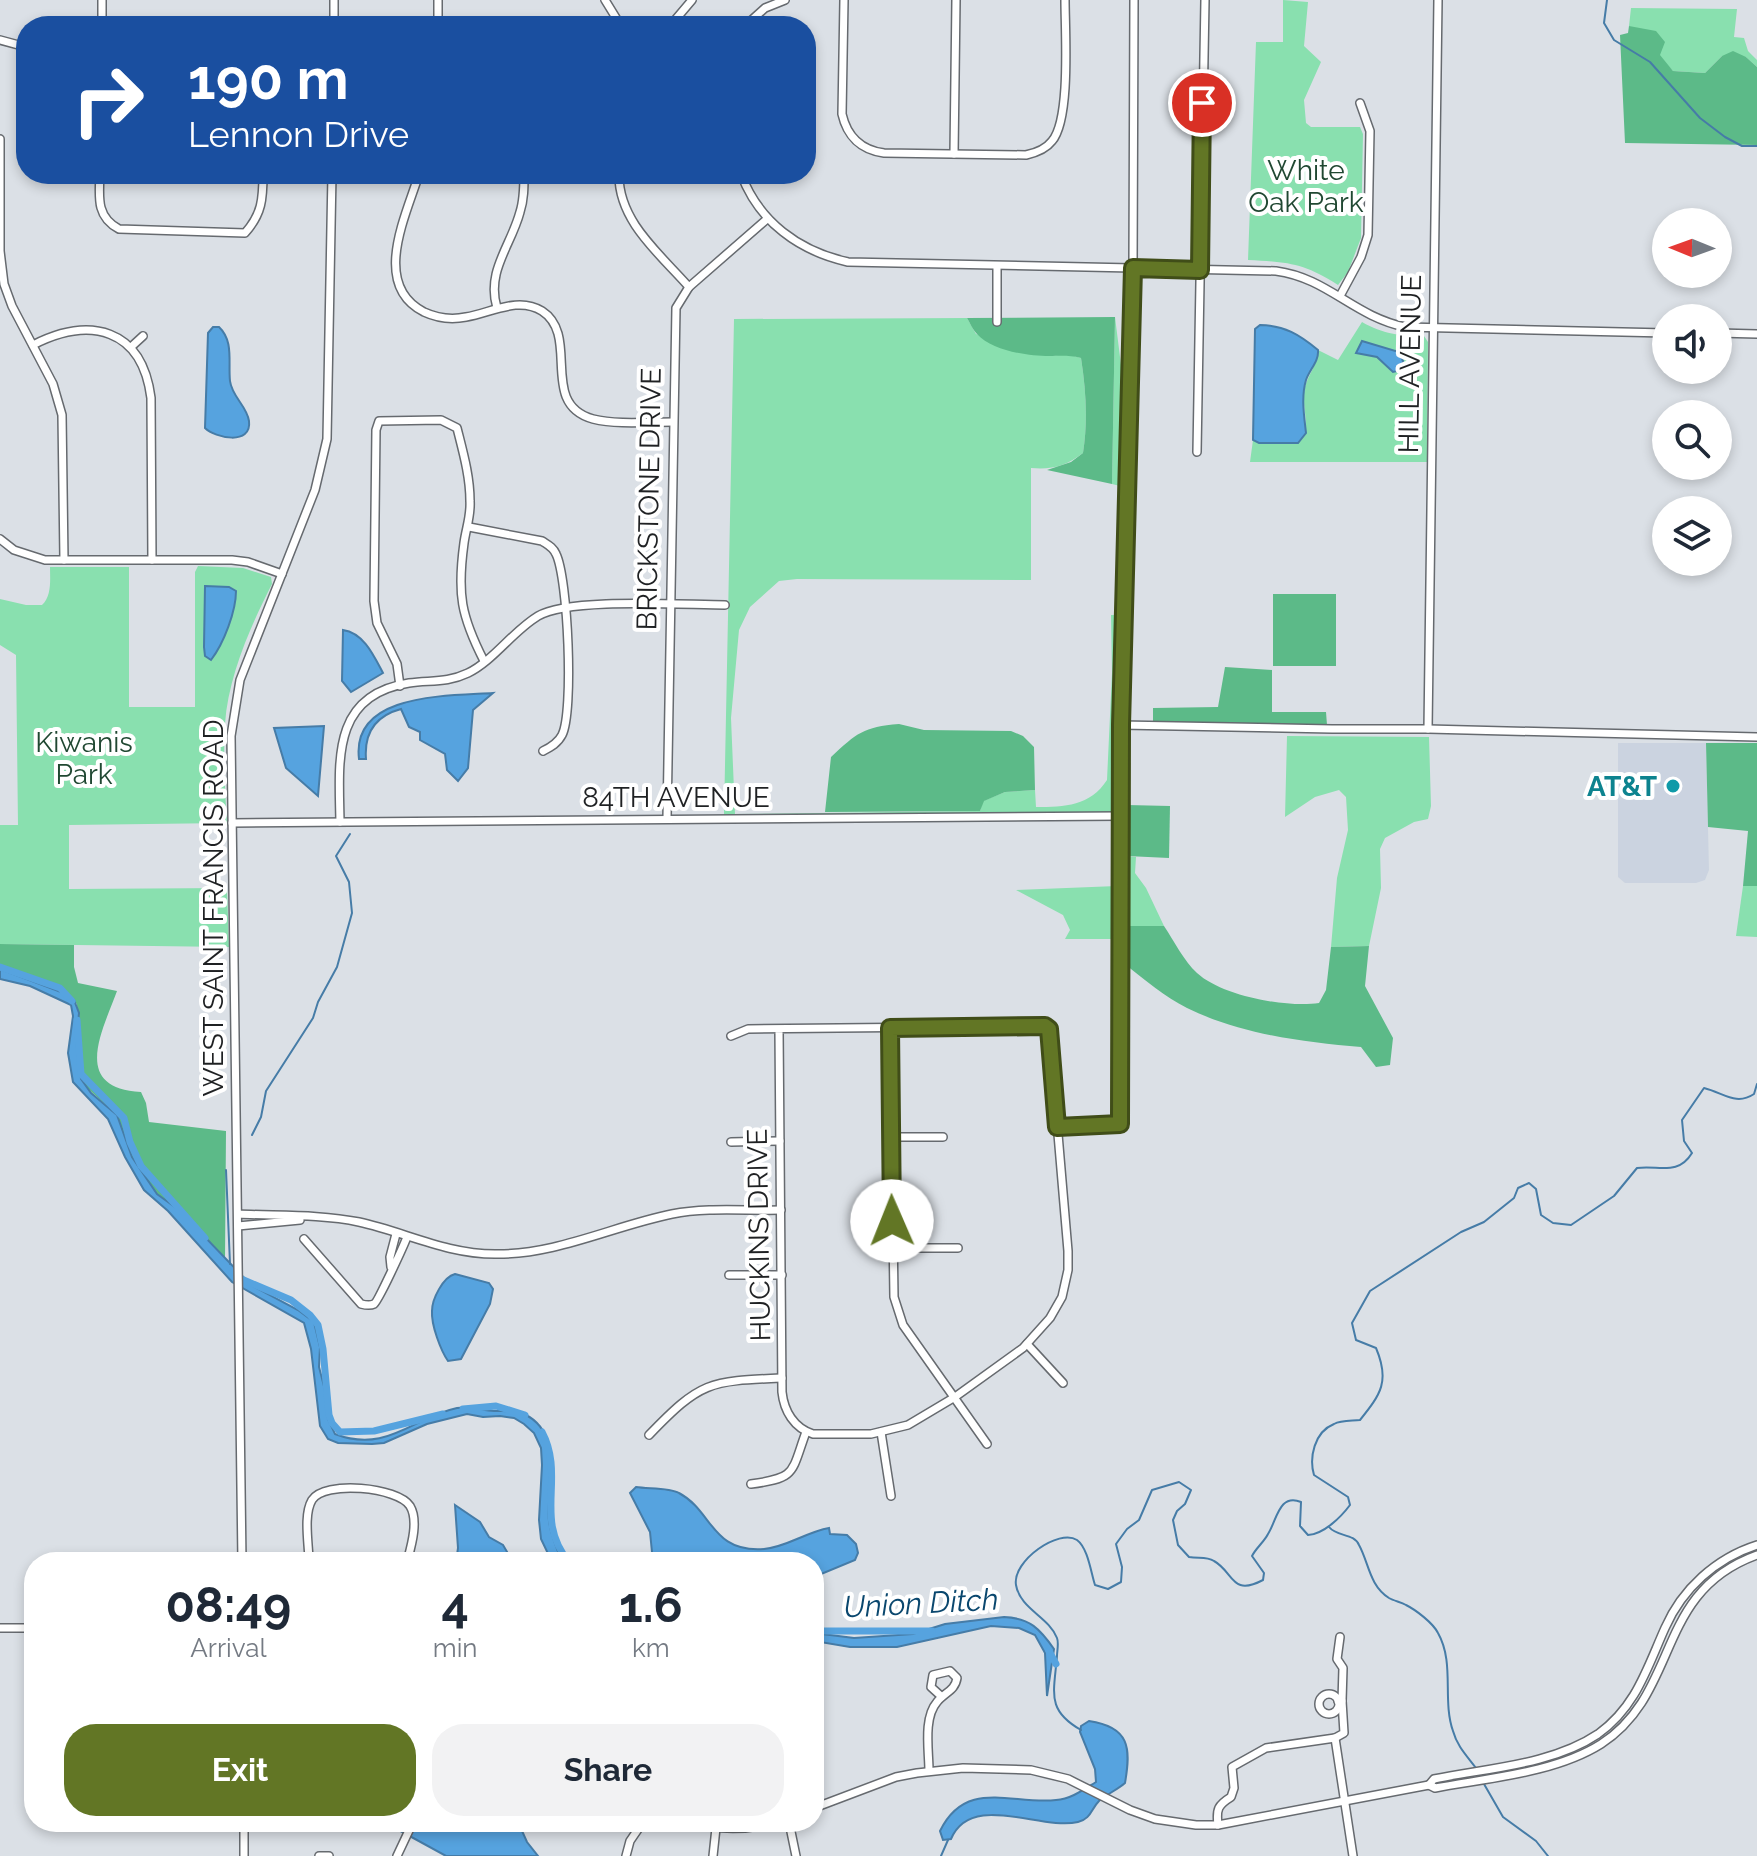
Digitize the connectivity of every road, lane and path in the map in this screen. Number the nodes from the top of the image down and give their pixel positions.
1 (692, 0) edge
2 (785, 0) edge
3 (844, 0) edge
4 (956, 0) edge
5 (1065, 0) edge
6 (1134, 0) edge
7 (1205, 0) edge
8 (1438, 0) edge
9 (678, 16) edge
10 (754, 16) edge
11 (1360, 103) dead end
12 (0, 139) edge
13 (954, 154) junction
14 (100, 184) edge
15 (263, 184) edge
16 (332, 184) edge
17 (416, 184) edge
18 (523, 184) edge
19 (619, 184) edge
20 (747, 184) edge
21 (767, 219) junction
22 (997, 266) junction
23 (1133, 268) junction
24 (1200, 270) junction
25 (689, 287) junction
26 (1340, 296) junction
27 (497, 308) junction
28 (997, 322) dead end
29 (1433, 329) junction
30 (1652, 333) edge
31 (1732, 333) edge
32 (1757, 334) edge
33 (143, 336) dead end
34 (33, 345) junction
35 (131, 347) junction
36 (673, 422) junction
37 (1197, 452) dead end
38 (469, 527) junction
39 (0, 539) edge
40 (64, 560) junction
41 (152, 560) junction
42 (282, 574) junction
43 (669, 605) junction
44 (725, 605) dead end
45 (567, 606) junction
46 (484, 661) junction
47 (400, 686) junction
48 (1121, 725) junction
49 (1428, 729) junction
50 (1757, 737) edge
51 (543, 751) dead end
52 (1121, 816) junction
53 (667, 818) junction
54 (340, 822) junction
55 (232, 823) junction
56 (890, 1028) junction
57 (779, 1030) junction
58 (731, 1036) dead end
59 (1057, 1127) junction
60 (891, 1137) junction
61 (943, 1137) dead end
62 (780, 1141) junction
63 (731, 1142) dead end
64 (781, 1210) junction
65 (238, 1214) junction
66 (306, 1218) junction
67 (238, 1226) junction
68 (396, 1234) junction
69 (407, 1237) junction
70 (304, 1239) dead end
71 (892, 1248) junction
72 (958, 1248) dead end
73 (391, 1267) junction
74 (729, 1275) dead end
75 (782, 1275) junction
76 (1027, 1344) junction
77 (782, 1378) junction
78 (1063, 1383) dead end
79 (955, 1397) junction
80 (806, 1432) junction
81 (881, 1432) junction
82 (649, 1435) dead end
83 (987, 1444) dead end
84 (751, 1484) dead end
85 (891, 1496) dead end
86 (1757, 1545) edge
87 (242, 1552) edge
88 (309, 1552) edge
89 (408, 1552) edge
90 (1757, 1555) edge
91 (0, 1628) edge
92 (24, 1628) edge
93 (1340, 1637) dead end
94 (942, 1697) dead end
95 (1335, 1738) junction
96 (929, 1771) junction
97 (1429, 1785) junction
98 (1344, 1802) junction
99 (824, 1804) edge
100 (1218, 1825) junction
101 (244, 1832) edge
102 (407, 1832) edge
103 (636, 1832) edge
104 (716, 1832) edge
105 (791, 1832) edge
106 (244, 1856) edge
107 (319, 1856) edge
108 (329, 1856) edge
109 (397, 1856) edge
110 (626, 1856) edge
111 (713, 1856) edge
112 (796, 1856) edge
113 (1353, 1856) edge

1 - 9 street
2 - 10 street
3 - 13 street
4 - 13 street
5 - 13 street
6 - 23 street
7 - 24 street
8 - 29 street, HILL AVENUE
11 - 26 street
12 - 34 street
14 - 15 street
16 - 42 street, WEST SAINT FRANCIS ROAD
17 - 27 street
18 - 27 street
19 - 25 street
20 - 21 street
21 - 22 street
21 - 25 street, BRICKSTONE DRIVE
22 - 23 street
22 - 28 street
23 - 24 street
23 - 48 street
24 - 26 street
24 - 37 street
25 - 36 street, BRICKSTONE DRIVE
26 - 29 street
27 - 36 street
29 - 30 street
29 - 49 street, HILL AVENUE
31 - 32 street
33 - 35 street
34 - 35 street
34 - 40 street
35 - 41 street
36 - 43 street, BRICKSTONE DRIVE
38 - 45 street
38 - 46 street
38 - 47 street
39 - 40 street
40 - 41 street
41 - 42 street
42 - 55 street, WEST SAINT FRANCIS ROAD
43 - 44 street
43 - 45 street
43 - 53 street, BRICKSTONE DRIVE
45 - 46 street
45 - 51 street
46 - 47 street
47 - 54 street
48 - 49 street
48 - 52 street
49 - 50 street
52 - 53 street, 84TH AVENUE
52 - 59 street
53 - 54 street, 84TH AVENUE
54 - 55 street, 84TH AVENUE
55 - 65 street, WEST SAINT FRANCIS ROAD
56 - 57 street
56 - 59 street
56 - 60 street
57 - 58 street
57 - 62 street, HUCKINS DRIVE
59 - 76 street
60 - 61 street
60 - 71 street
62 - 63 street
62 - 64 street, HUCKINS DRIVE
64 - 69 street
64 - 75 street, HUCKINS DRIVE
65 - 66 street
65 - 67 street, WEST SAINT FRANCIS ROAD
66 - 67 street
66 - 68 street
67 - 87 street, WEST SAINT FRANCIS ROAD
68 - 69 street
68 - 73 street
69 - 73 street
70 - 73 street
71 - 72 street
71 - 79 street
74 - 75 street
75 - 77 street, HUCKINS DRIVE
76 - 78 street
76 - 79 street
77 - 80 street, HUCKINS DRIVE
77 - 82 street
79 - 81 street
79 - 83 street
80 - 81 street
80 - 84 street
81 - 85 street
86 - 97 street
88 - 89 street
90 - 97 street
91 - 92 street
93 - 95 street
94 - 96 street
95 - 98 street
95 - 100 street
96 - 99 street
96 - 100 street
97 - 98 street
98 - 100 street
98 - 113 street
101 - 106 street
102 - 109 street
103 - 110 street
104 - 111 street
105 - 112 street
107 - 108 street

